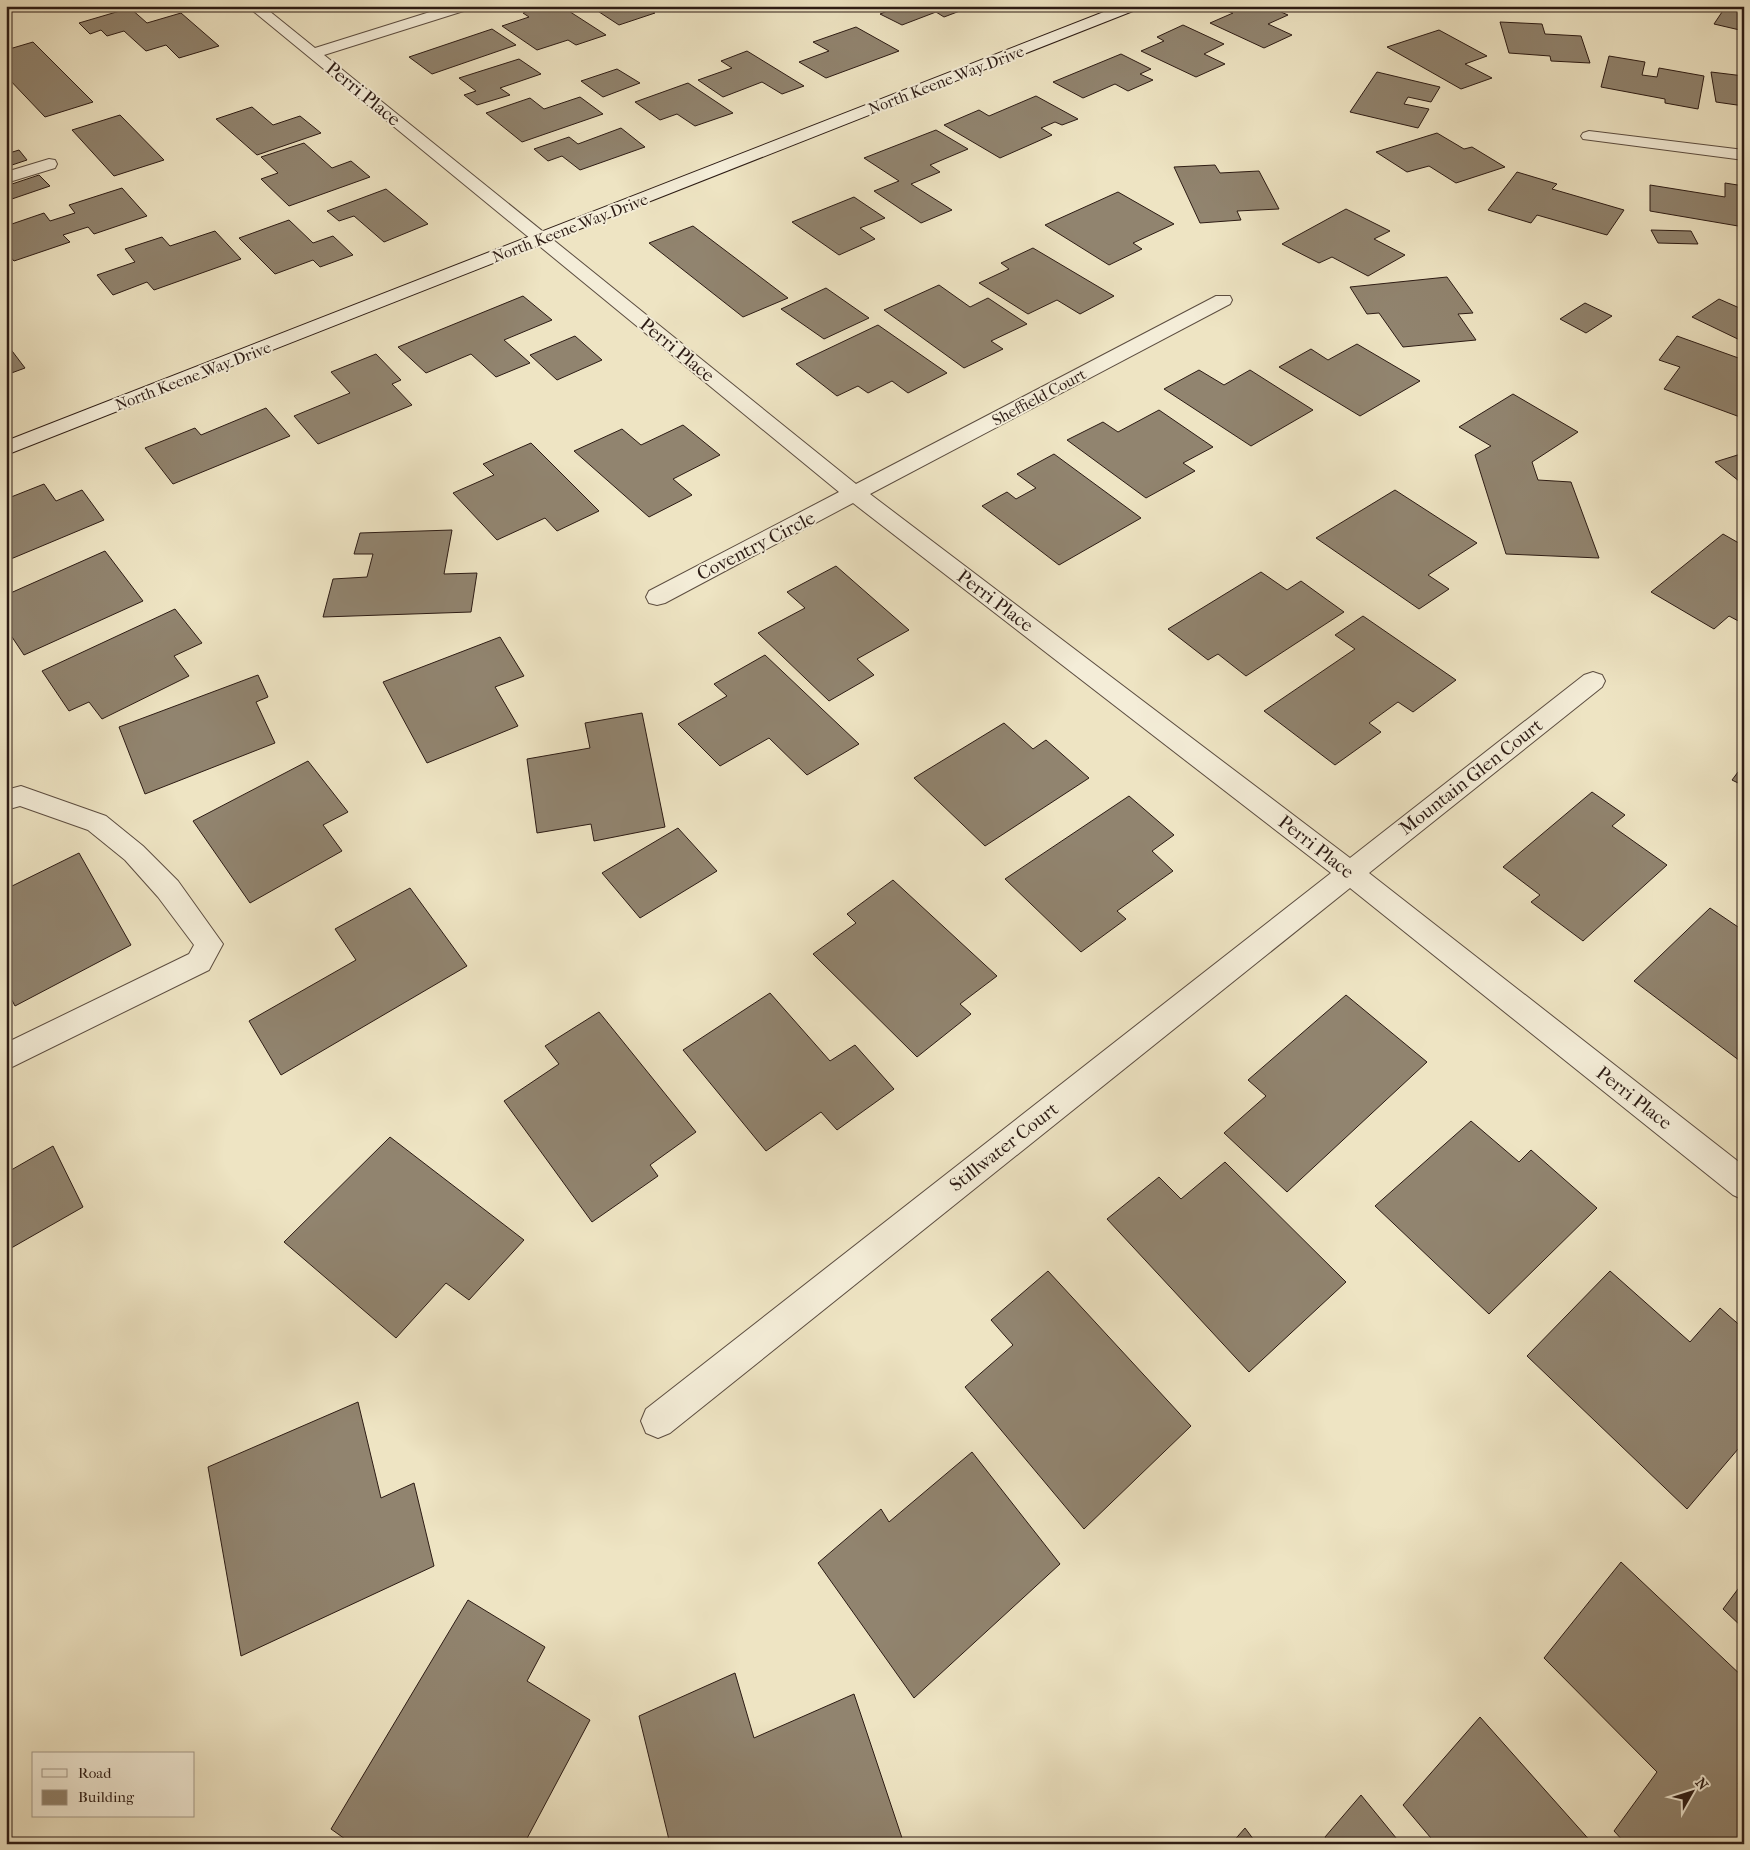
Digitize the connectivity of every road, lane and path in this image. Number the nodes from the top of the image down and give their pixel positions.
1 (254, 6) edge
2 (465, 6) edge
3 (1133, 6) edge
4 (313, 54) junction
5 (1590, 136) dead end
6 (1744, 155) edge
7 (49, 164) dead end
8 (6, 178) edge
9 (541, 239) junction
10 (1223, 300) dead end
11 (6, 449) edge
12 (855, 494) junction
13 (657, 598) dead end
14 (1593, 681) dead end
15 (6, 800) edge
16 (1350, 873) junction
17 (6, 1057) edge
18 (1744, 1185) edge
19 (658, 1421) dead end

1 - 4 street, Perri Place
2 - 4 street
3 - 9 street, North Keene Way Drive
4 - 9 street, Perri Place
5 - 6 street
7 - 8 street
9 - 11 street, North Keene Way Drive
9 - 12 street, Perri Place
10 - 12 street, Sheffield Court
12 - 13 street, Coventry Circle
12 - 16 street, Perri Place
14 - 16 street, Mountain Glen Court
15 - 17 street
16 - 18 street, Perri Place
16 - 19 street, Stillwater Court

